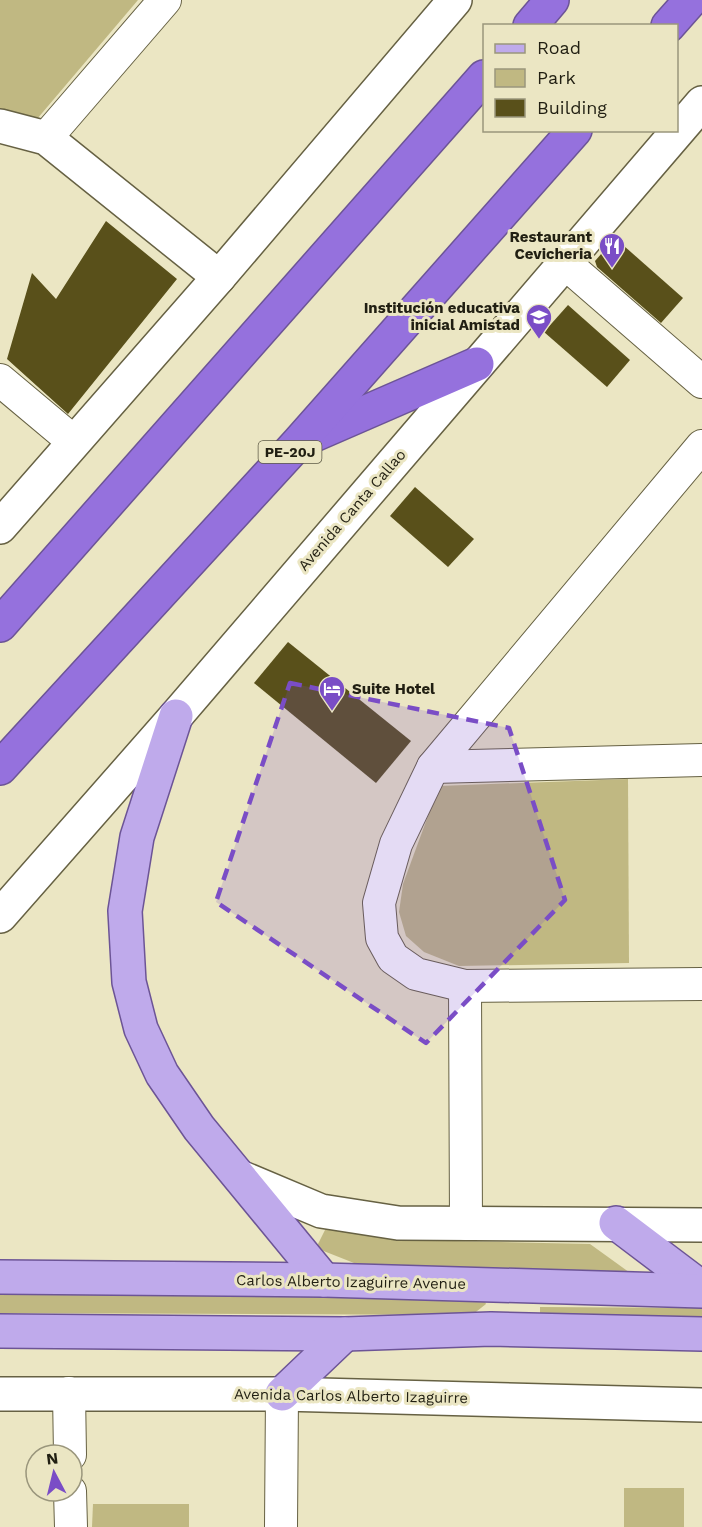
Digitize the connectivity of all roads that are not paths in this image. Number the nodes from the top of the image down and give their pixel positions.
1 (165, 0) edge
2 (454, 0) edge
3 (552, 0) edge
4 (691, 0) edge
5 (532, 24) edge
6 (670, 24) edge
7 (483, 77) edge
8 (702, 103) edge
9 (0, 126) edge
10 (678, 131) edge
11 (573, 132) edge
12 (678, 132) edge
13 (46, 138) junction
14 (566, 264) junction
15 (219, 277) junction
16 (477, 364) junction
17 (0, 380) edge
18 (702, 382) edge
19 (74, 442) junction
20 (299, 442) junction
21 (702, 446) edge
22 (0, 527) edge
23 (0, 625) edge
24 (176, 716) junction
25 (702, 760) edge
26 (433, 767) junction
27 (0, 768) edge
28 (0, 915) edge
29 (702, 984) edge
30 (465, 986) junction
31 (240, 1177) junction
32 (466, 1224) junction
33 (616, 1224) junction
34 (702, 1225) edge
35 (0, 1277) edge
36 (324, 1280) junction
37 (490, 1285) junction
38 (702, 1289) edge
39 (491, 1329) junction
40 (0, 1331) edge
41 (345, 1334) junction
42 (702, 1334) edge
43 (69, 1393) junction
44 (0, 1394) edge
45 (282, 1394) junction
46 (702, 1405) edge
47 (70, 1443) edge
48 (70, 1503) edge
49 (71, 1527) edge
50 (281, 1527) edge

1 - 13 street
2 - 15 main road
3 - 5 highway
4 - 6 highway
7 - 23 highway
8 - 10 main road, Avenida Canta Callao
9 - 13 main road
11 - 20 highway, PE-20J
12 - 14 main road, Avenida Canta Callao
13 - 15 main road
14 - 16 main road, Avenida Canta Callao
14 - 18 street
15 - 19 main road
16 - 20 highway
16 - 24 main road, Avenida Canta Callao
17 - 19 street
19 - 22 main road
20 - 27 highway, PE-20J
21 - 26 street
24 - 28 main road, Avenida Canta Callao
24 - 31 main road
25 - 26 street
26 - 30 street
29 - 30 street
30 - 32 street
31 - 32 main road
31 - 36 main road
32 - 33 main road
33 - 34 main road
33 - 38 main road
35 - 36 main road, Carlos Alberto Izaguirre Avenue
36 - 37 main road, Carlos Alberto Izaguirre Avenue
37 - 38 main road, Carlos Alberto Izaguirre Avenue
37 - 39 main road
39 - 41 main road
39 - 42 main road
40 - 41 main road
41 - 45 main road
43 - 44 main road, Avenida Carlos Alberto Izaguirre
43 - 45 main road, Avenida Carlos Alberto Izaguirre
43 - 47 street
45 - 46 main road, Avenida Carlos Alberto Izaguirre
45 - 50 street
48 - 49 street

